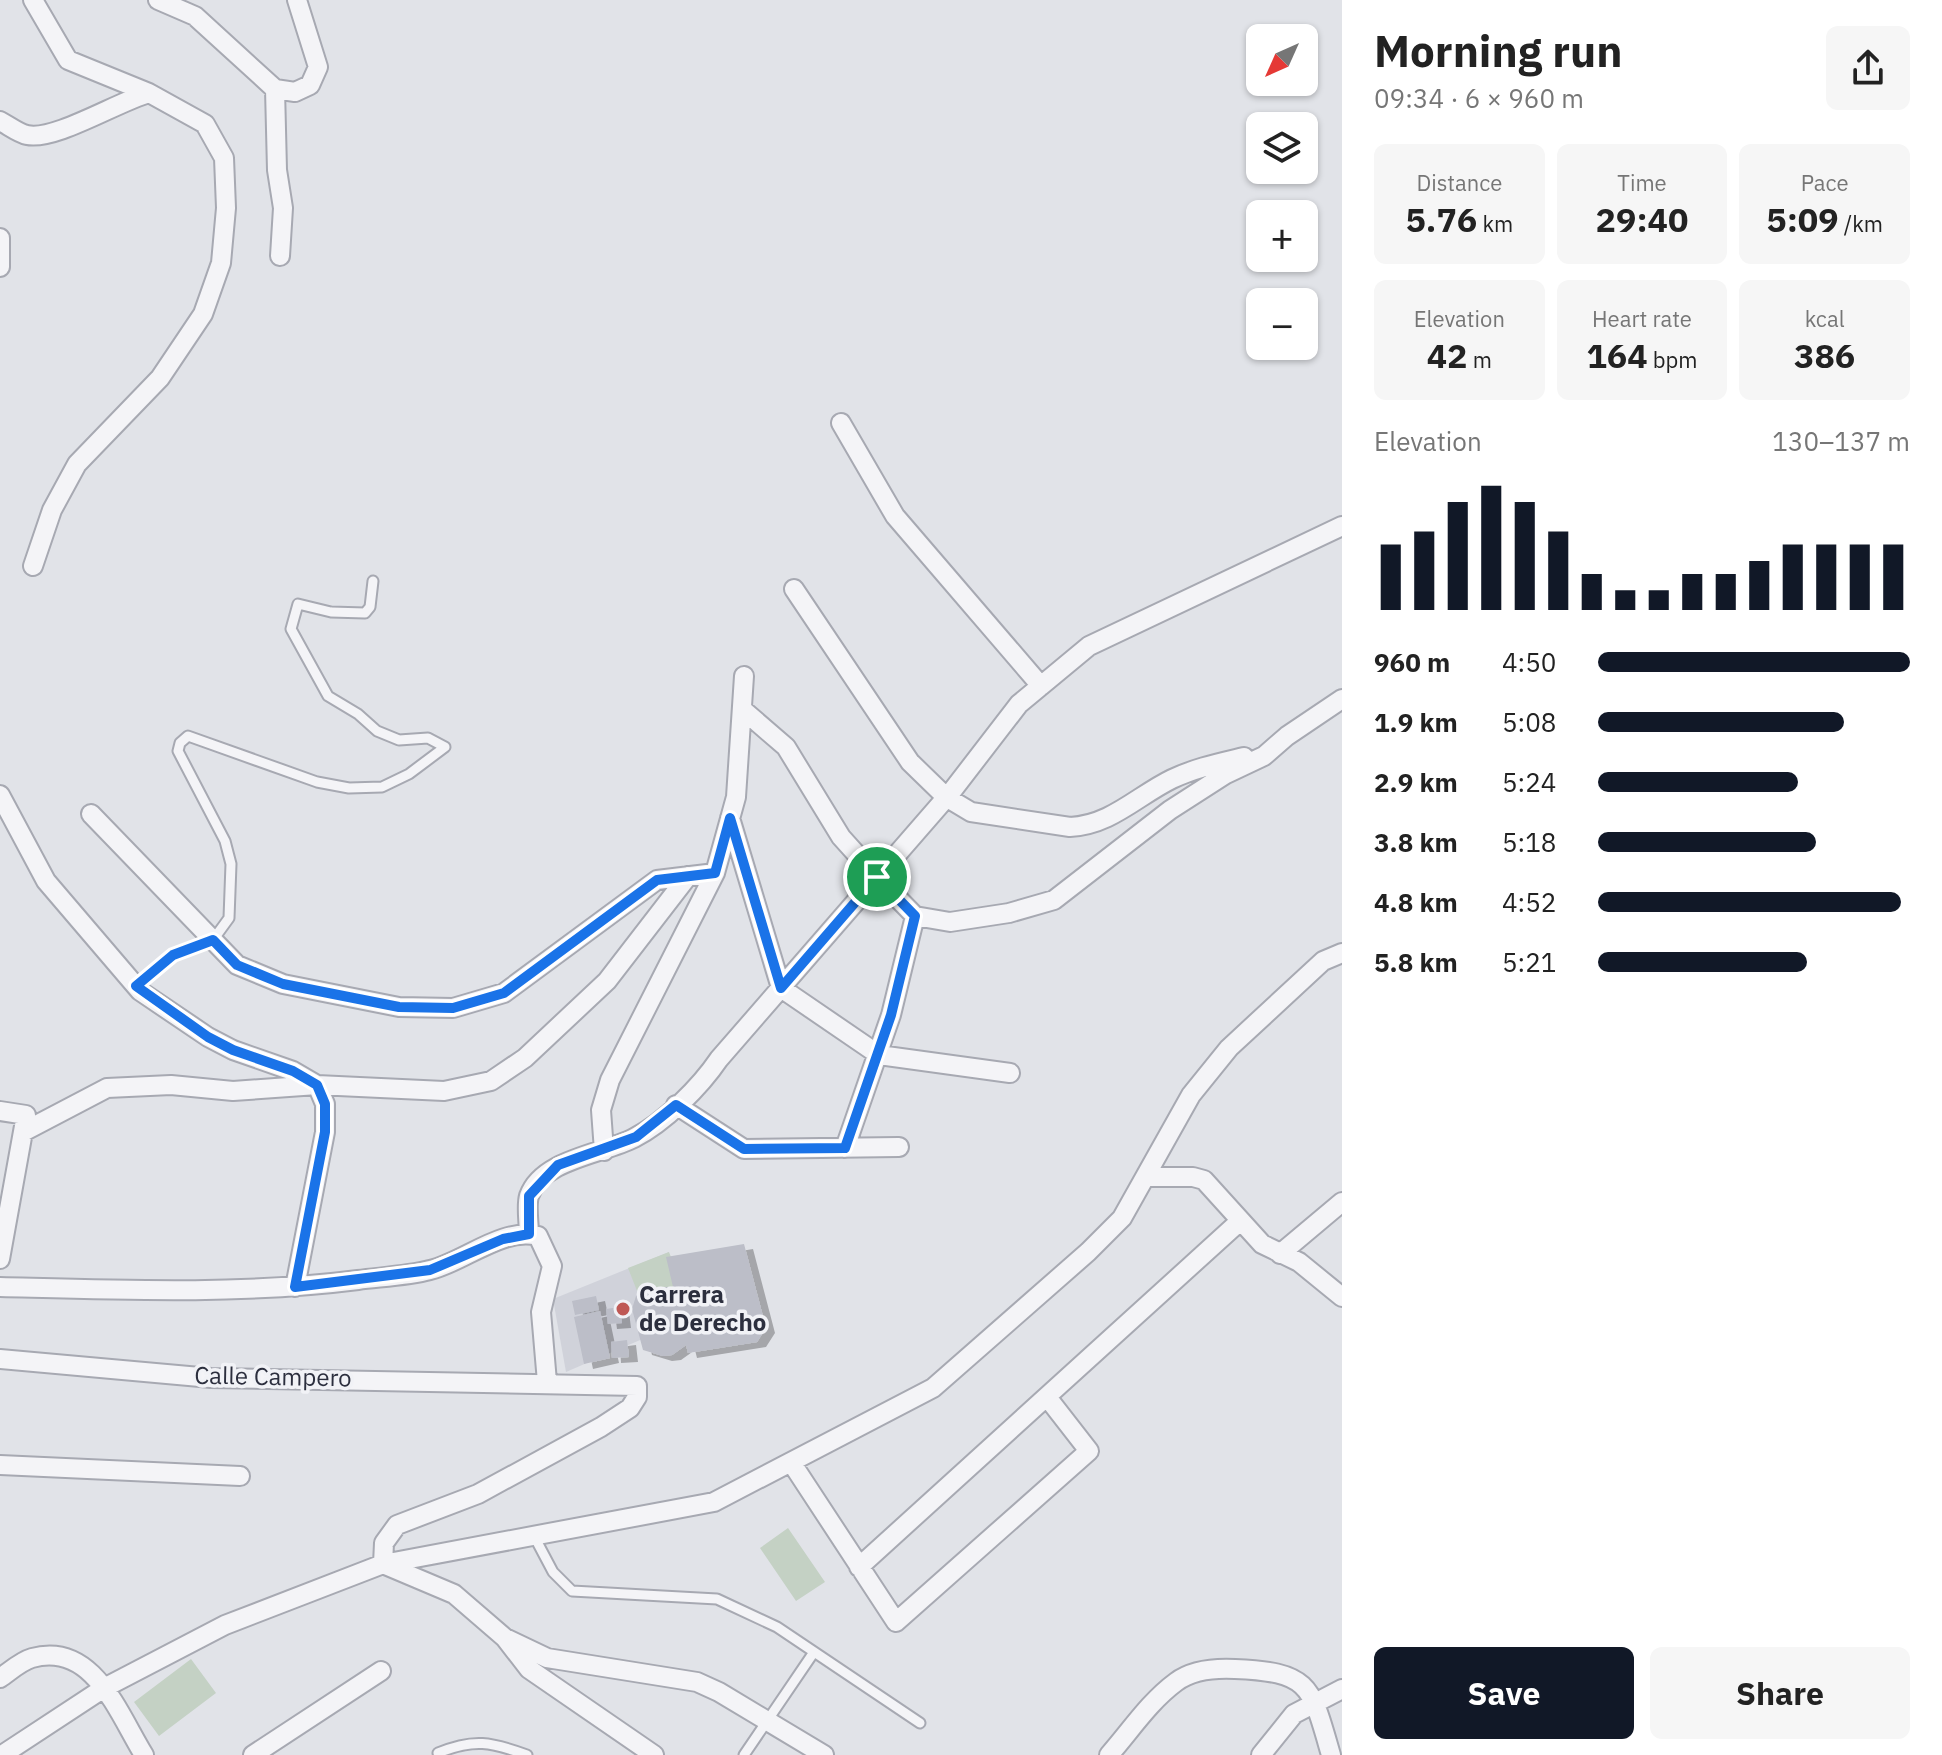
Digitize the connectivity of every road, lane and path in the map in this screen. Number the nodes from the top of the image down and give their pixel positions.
1 (33, 0) edge
2 (158, 0) edge
3 (297, 0) edge
4 (275, 89) junction
5 (149, 93) junction
6 (0, 121) edge
7 (0, 238) edge
8 (280, 256) dead end
9 (0, 267) edge
10 (841, 423) dead end
11 (1342, 526) edge
12 (33, 566) dead end
13 (373, 581) dead end
14 (794, 589) dead end
15 (744, 676) dead end
16 (1041, 686) junction
17 (1342, 699) edge
18 (742, 709) junction
19 (1270, 750) junction
20 (0, 795) edge
21 (946, 797) junction
22 (91, 814) dead end
23 (730, 818) junction
24 (715, 873) junction
25 (688, 876) junction
26 (877, 877) junction
27 (915, 916) junction
28 (213, 940) junction
29 (1342, 953) edge
30 (136, 986) junction
31 (781, 988) junction
32 (879, 1055) junction
33 (1010, 1073) dead end
34 (317, 1085) junction
35 (676, 1105) junction
36 (0, 1111) edge
37 (23, 1132) junction
38 (899, 1147) dead end
39 (845, 1148) junction
40 (604, 1151) junction
41 (1146, 1177) junction
42 (1342, 1202) edge
43 (1239, 1222) junction
44 (529, 1234) junction
45 (1280, 1254) junction
46 (0, 1259) edge
47 (0, 1287) edge
48 (295, 1287) junction
49 (1342, 1297) edge
50 (0, 1359) edge
51 (547, 1382) junction
52 (1047, 1397) junction
53 (791, 1462) junction
54 (0, 1465) edge
55 (240, 1476) dead end
56 (535, 1538) junction
57 (383, 1564) junction
58 (859, 1567) junction
59 (505, 1638) junction
60 (814, 1652) junction
61 (381, 1671) dead end
62 (0, 1678) edge
63 (104, 1688) junction
64 (1342, 1689) edge
65 (1316, 1704) junction
66 (767, 1720) junction
67 (920, 1723) dead end
68 (134, 1752) edge
69 (438, 1753) dead end
70 (2, 1755) edge
71 (253, 1755) edge
72 (527, 1755) edge
73 (654, 1755) edge
74 (744, 1755) edge
75 (824, 1755) edge
76 (1109, 1755) edge
77 (1261, 1755) edge
78 (1331, 1755) edge

1 - 5 street
2 - 4 street
3 - 4 street
4 - 8 street
5 - 6 street
5 - 12 street
7 - 9 street
10 - 16 street
11 - 16 street
13 - 28 lane
14 - 21 street
15 - 18 street
16 - 21 street
17 - 19 street
18 - 23 street
18 - 26 street
19 - 21 street
19 - 27 street
20 - 30 street
21 - 26 street
22 - 28 street
23 - 24 street
23 - 31 street
24 - 25 street
24 - 40 street
25 - 28 street
25 - 34 street
26 - 27 street
26 - 31 street
27 - 32 street
28 - 30 lane
29 - 41 street
30 - 34 street
31 - 32 street
31 - 35 street
32 - 33 street
32 - 39 street
34 - 37 street
34 - 48 street
35 - 39 street
35 - 40 street
36 - 37 street
37 - 46 street
38 - 39 street
40 - 44 street
41 - 43 street
41 - 53 street
42 - 45 street
43 - 45 street
43 - 52 street
44 - 48 street
44 - 51 street
45 - 49 street
47 - 48 street
50 - 51 street, Calle Campero
51 - 57 street, Calle Campero
52 - 58 street
52 - 58 street
53 - 56 street
53 - 58 street
54 - 55 street
56 - 57 street
56 - 60 lane
57 - 59 street
57 - 63 street
59 - 66 street
59 - 73 street
60 - 66 lane
60 - 67 lane
61 - 71 street
62 - 63 street
63 - 68 street
63 - 70 street
64 - 65 street
65 - 76 street
65 - 77 street
65 - 78 street
66 - 74 lane
66 - 75 street
69 - 72 lane

